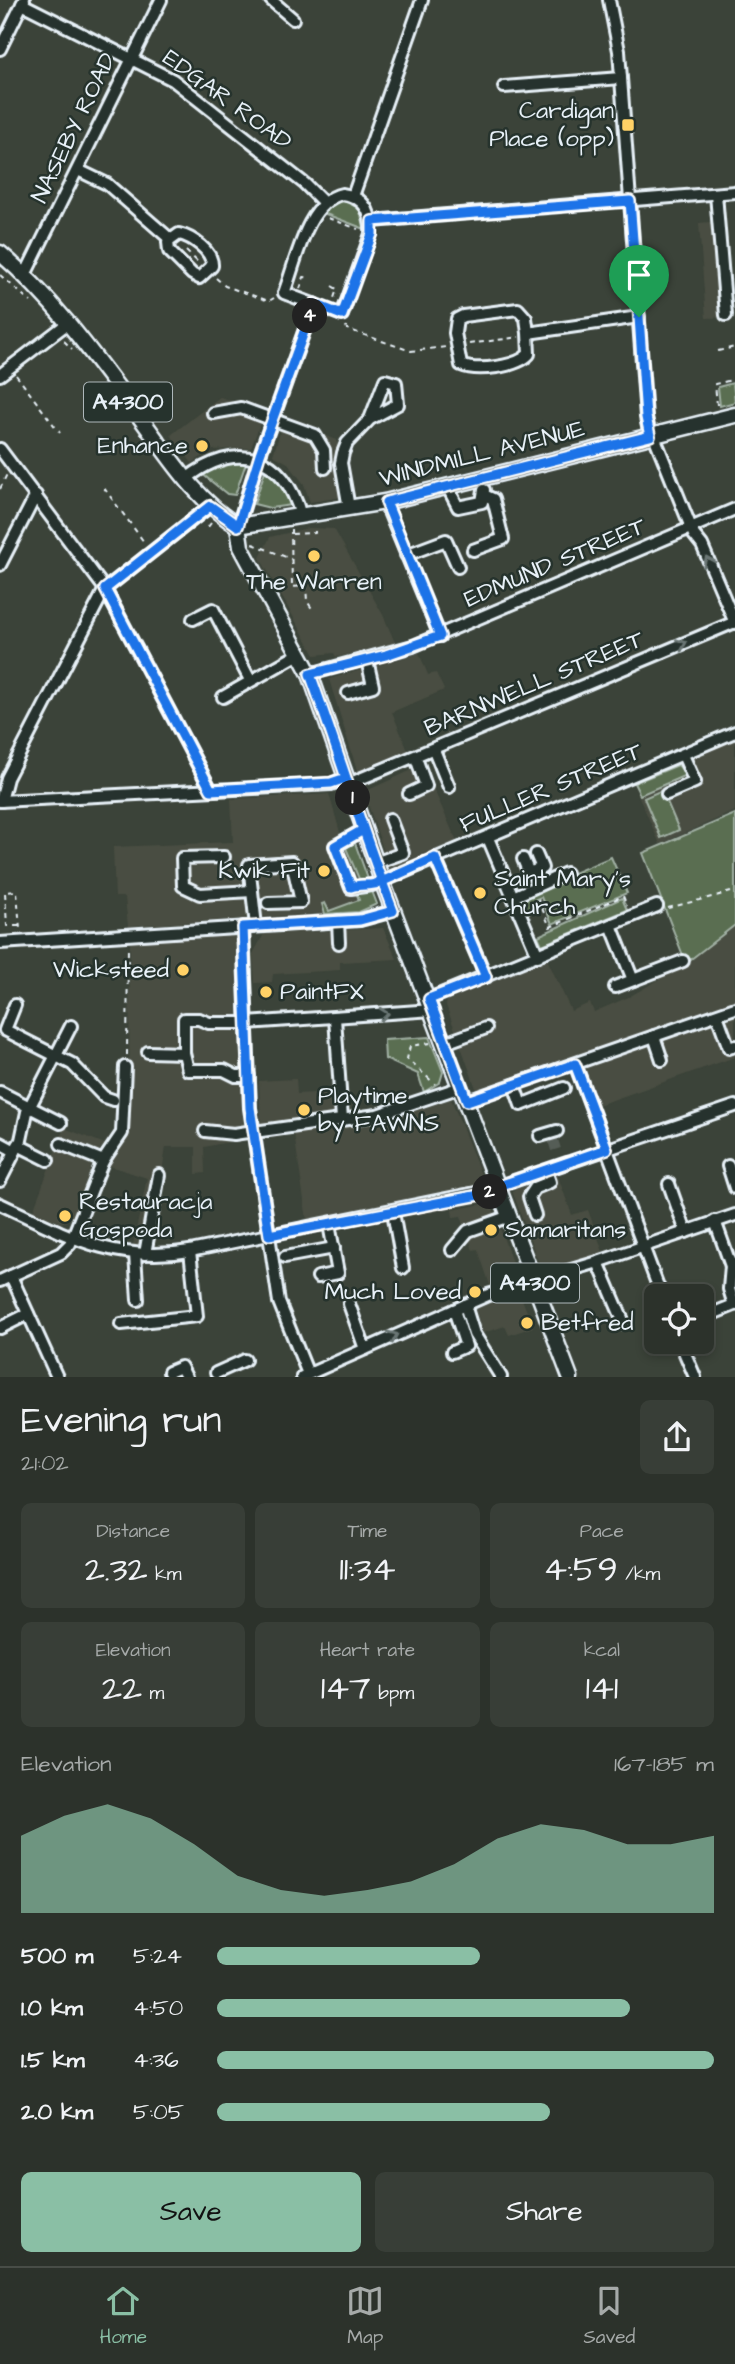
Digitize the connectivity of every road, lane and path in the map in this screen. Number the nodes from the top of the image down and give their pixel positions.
1 (161, 0) edge
2 (271, 0) edge
3 (422, 0) edge
4 (608, 0) edge
5 (23, 2) edge
6 (293, 19) dead end
7 (0, 50) edge
8 (132, 58) junction
9 (621, 78) junction
10 (504, 86) dead end
11 (78, 170) junction
12 (735, 192) edge
13 (716, 194) junction
14 (353, 196) junction
15 (630, 201) junction
16 (324, 203) junction
17 (320, 215) dead end
18 (372, 221) junction
19 (366, 232) dead end
20 (170, 239) dead end
21 (186, 252) dead end
22 (0, 253) edge
23 (206, 269) dead end
24 (212, 274) dead end
25 (0, 275) edge
26 (25, 275) junction
27 (311, 278) dead end
28 (332, 286) dead end
29 (729, 286) edge
30 (299, 290) dead end
31 (276, 297) dead end
32 (332, 303) dead end
33 (314, 304) junction
34 (37, 306) dead end
35 (726, 315) dead end
36 (639, 317) junction
37 (68, 323) junction
38 (346, 327) dead end
39 (528, 333) junction
40 (61, 337) dead end
41 (457, 345) junction
42 (735, 347) edge
43 (71, 349) dead end
44 (718, 351) dead end
45 (11, 367) junction
46 (0, 375) edge
47 (732, 380) dead end
48 (717, 410) dead end
49 (213, 413) dead end
50 (735, 415) edge
51 (272, 419) junction
52 (370, 419) dead end
53 (60, 433) dead end
54 (652, 436) junction
55 (0, 449) edge
56 (258, 460) junction
57 (325, 468) dead end
58 (8, 472) dead end
59 (483, 477) junction
60 (186, 479) junction
61 (447, 486) junction
62 (104, 488) dead end
63 (0, 489) edge
64 (36, 495) junction
65 (484, 495) junction
66 (386, 502) junction
67 (210, 506) junction
68 (349, 508) junction
69 (735, 509) edge
70 (301, 516) junction
71 (211, 523) dead end
72 (238, 526) junction
73 (315, 526) dead end
74 (208, 527) dead end
75 (691, 527) junction
76 (291, 529) dead end
77 (291, 534) junction
78 (252, 544) dead end
79 (473, 550) dead end
80 (151, 552) junction
81 (406, 555) junction
82 (292, 559) junction
83 (0, 565) edge
84 (458, 567) dead end
85 (105, 589) junction
86 (313, 610) dead end
87 (193, 619) dead end
88 (735, 622) edge
89 (440, 636) junction
90 (299, 653) junction
91 (367, 660) junction
92 (310, 674) junction
93 (250, 680) junction
94 (348, 693) dead end
95 (223, 697) dead end
96 (735, 732) edge
97 (433, 750) junction
98 (683, 755) junction
99 (416, 758) junction
100 (347, 781) junction
101 (449, 788) dead end
102 (211, 790) junction
103 (409, 794) dead end
104 (667, 794) dead end
105 (1, 801) edge
106 (390, 819) dead end
107 (363, 830) junction
108 (488, 838) junction
109 (536, 854) dead end
110 (225, 857) dead end
111 (435, 858) junction
112 (523, 859) dead end
113 (376, 863) junction
114 (535, 871) junction
115 (566, 873) dead end
116 (382, 881) junction
117 (540, 884) junction
118 (252, 891) junction
119 (735, 891) edge
120 (513, 897) junction
121 (538, 899) dead end
122 (268, 903) dead end
123 (657, 906) joint
124 (393, 911) junction
125 (632, 916) junction
126 (338, 921) junction
127 (611, 925) junction
128 (19, 926) junction
129 (256, 926) junction
130 (243, 927) junction
131 (128, 934) junction
132 (27, 941) junction
133 (0, 943) edge
134 (340, 943) dead end
135 (538, 956) junction
136 (683, 961) dead end
137 (486, 977) junction
138 (633, 980) junction
139 (615, 987) dead end
140 (15, 1005) dead end
141 (431, 1005) junction
142 (735, 1009) edge
143 (5, 1014) edge
144 (717, 1015) junction
145 (335, 1018) junction
146 (247, 1023) junction
147 (71, 1026) dead end
148 (486, 1028) dead end
149 (654, 1036) junction
150 (439, 1043) junction
151 (735, 1046) edge
152 (149, 1052) dead end
153 (58, 1053) junction
154 (184, 1053) junction
155 (223, 1056) dead end
156 (662, 1060) dead end
157 (575, 1064) junction
158 (224, 1070) junction
159 (125, 1073) junction
160 (249, 1076) junction
161 (111, 1078) dead end
162 (514, 1086) junction
163 (438, 1087) dead end
164 (564, 1088) dead end
165 (0, 1093) edge
166 (464, 1094) junction
167 (113, 1100) dead end
168 (735, 1105) edge
169 (29, 1107) junction
170 (342, 1119) junction
171 (61, 1123) dead end
172 (205, 1131) dead end
173 (254, 1132) junction
174 (0, 1143) edge
175 (61, 1144) dead end
176 (16, 1148) junction
177 (607, 1149) junction
178 (557, 1153) tunnel mouth
179 (48, 1160) dead end
180 (103, 1161) junction
181 (561, 1165) junction
182 (727, 1167) dead end
183 (546, 1171) junction
184 (159, 1175) dead end
185 (0, 1181) edge
186 (669, 1184) dead end
187 (500, 1187) junction
188 (735, 1188) edge
189 (0, 1204) edge
190 (393, 1212) junction
191 (535, 1215) dead end
192 (735, 1215) edge
193 (510, 1216) junction
194 (715, 1222) junction
195 (329, 1224) junction
196 (686, 1232) junction
197 (269, 1235) junction
198 (72, 1239) junction
199 (642, 1247) junction
200 (334, 1248) junction
201 (452, 1250) dead end
202 (190, 1251) junction
203 (140, 1254) junction
204 (285, 1257) dead end
205 (598, 1262) junction
206 (733, 1265) edge
207 (403, 1268) dead end
208 (11, 1276) junction
209 (318, 1277) dead end
210 (0, 1281) edge
211 (534, 1281) junction
212 (657, 1284) edge
213 (136, 1300) dead end
214 (349, 1304) dead end
215 (734, 1305) edge
216 (459, 1308) junction
217 (714, 1313) edge
218 (28, 1314) junction
219 (624, 1323) dead end
220 (121, 1324) dead end
221 (0, 1328) edge
222 (365, 1349) junction
223 (452, 1352) dead end
224 (685, 1354) edge
225 (245, 1360) dead end
226 (211, 1362) dead end
227 (169, 1372) dead end
228 (217, 1375) edge
229 (305, 1376) edge
230 (57, 1377) edge
231 (186, 1377) edge
232 (500, 1377) edge
233 (569, 1377) edge
234 (695, 1377) edge

1 - 8 street, NASEBY ROAD
2 - 6 street
3 - 14 street
4 - 9 street
5 - 7 street
5 - 8 street, EDGAR ROAD
8 - 11 street, NASEBY ROAD
8 - 16 street, EDGAR ROAD
9 - 10 street
9 - 15 street
11 - 20 street
11 - 26 street, NASEBY ROAD
12 - 13 street
13 - 15 street
13 - 29 street
14 - 16 street
14 - 18 street
15 - 18 street
15 - 36 street
16 - 33 street
17 - 19 path
18 - 33 street
21 - 23 path
22 - 26 main road, A4300
24 - 31 path
25 - 34 path
26 - 37 main road, A4300
27 - 30 path
28 - 32 path
29 - 35 street
33 - 51 street
36 - 39 street
36 - 54 street
37 - 45 street
37 - 60 main road, A4300
38 - 41 path
39 - 41 path
39 - 41 street
39 - 41 street
40 - 43 path
42 - 44 path
45 - 46 street
45 - 53 path
47 - 48 path
49 - 51 street
50 - 54 main road, WINDMILL AVENUE
51 - 56 street
51 - 57 street
52 - 68 street
54 - 59 main road, WINDMILL AVENUE
54 - 75 street
55 - 64 street
56 - 60 street
56 - 70 street
56 - 72 street
58 - 63 path
59 - 61 main road, WINDMILL AVENUE
59 - 65 street
60 - 67 main road, A4300
61 - 65 street
61 - 66 main road, WINDMILL AVENUE
62 - 80 path
64 - 83 street
64 - 85 street
65 - 79 street
66 - 68 main road, WINDMILL AVENUE
66 - 81 street
67 - 72 main road, A4300
67 - 80 street
68 - 70 main road, WINDMILL AVENUE
69 - 75 street, EDMUND STREET
70 - 72 main road, WINDMILL AVENUE
71 - 74 path
72 - 90 main road, A4300
73 - 77 path
88 -> 75 street
75 - 89 street, EDMUND STREET
76 - 77 path
77 - 82 path
78 - 82 path
80 - 85 street
81 - 84 street
81 - 89 street
82 - 86 path
85 - 102 street
85 - 105 street
87 - 93 street
97 -> 88 street, BARNWELL STREET
89 - 91 street, EDMUND STREET
90 - 92 main road, A4300
90 - 93 street
91 - 92 street, EDMUND STREET
91 - 94 street
92 - 100 main road, A4300
93 - 95 street
96 - 98 street, FULLER STREET
97 - 99 street, BARNWELL STREET
97 - 101 street
98 - 104 street
98 - 108 street, FULLER STREET
99 - 100 street, BARNWELL STREET
99 - 103 street
100 - 102 street, BARNWELL STREET
100 - 107 main road, A4300
102 - 105 street, BARNWELL STREET
106 - 113 street
107 - 113 main road, A4300
107 - 116 street, FULLER STREET
108 - 111 street, FULLER STREET
108 - 120 street
109 - 114 street
110 - 118 street
111 - 116 street, FULLER STREET
111 - 137 street
112 - 114 street
113 - 116 main road, A4300
114 - 117 street
115 - 117 street
116 - 124 main road, A4300
117 - 120 street
118 - 122 street
118 - 129 street
119 - 123 path
120 - 135 street
121 - 125 path
123 - 125 street
124 - 126 street
124 - 141 main road, A4300
125 - 127 street
126 - 129 street
126 - 134 street
127 - 135 street
127 - 138 street
128 - 128 path
128 - 132 path
129 - 130 street
130 - 131 street
130 - 146 street
131 - 132 street
131 - 159 path
132 - 133 street
135 - 137 street
136 - 138 street
137 - 141 street
138 - 139 street
140 - 143 street
145 -> 141 street
141 - 150 main road, A4300
142 - 144 street
143 - 153 street
144 - 149 street
144 - 151 street
145 - 146 street
145 - 170 street
146 - 154 street
146 - 160 street
147 - 153 street
148 - 150 street
149 - 156 street
149 - 157 street
150 - 163 path
150 - 166 main road, A4300
152 - 154 street
153 - 167 street
153 - 169 street
154 - 158 street
155 - 158 street
157 - 162 street
157 - 177 street
158 - 160 street
159 - 161 street
159 - 180 street
160 - 173 street
162 - 164 street
162 - 166 street
165 - 169 street
166 - 170 street
166 - 187 main road, A4300
168 - 177 street
169 - 171 street
169 - 176 street
170 - 173 street
172 - 173 street
173 - 197 street
174 - 176 street
175 - 180 street
176 - 179 street
176 - 185 street
177 - 181 street
177 - 199 street
178 - 181 street
180 - 198 street
181 - 183 street
182 - 188 street
183 - 187 street
183 - 191 street
184 - 203 street
186 - 196 street
187 - 190 street
187 - 193 main road, A4300
189 - 198 street
190 - 195 street
190 - 207 street
192 - 194 street
193 - 201 street
193 - 211 main road, A4300
194 - 196 street
194 - 206 street
195 - 197 street
195 - 200 street
196 - 199 street
197 - 202 street
197 - 229 street
198 - 203 street
198 - 208 street
199 - 205 street
199 - 212 street
200 - 204 street
200 - 209 street
202 - 203 street
202 - 220 street
203 - 213 street
205 - 211 street
205 - 219 street
206 - 215 street
208 - 210 street
208 - 218 street
211 - 216 street
211 - 233 main road, A4300
214 - 222 street
215 - 217 street
222 -> 216 street
216 - 223 street
216 - 232 street
218 - 221 street
218 - 230 street
222 - 229 street
224 - 234 street
225 - 228 street
226 - 228 street
227 - 231 street

